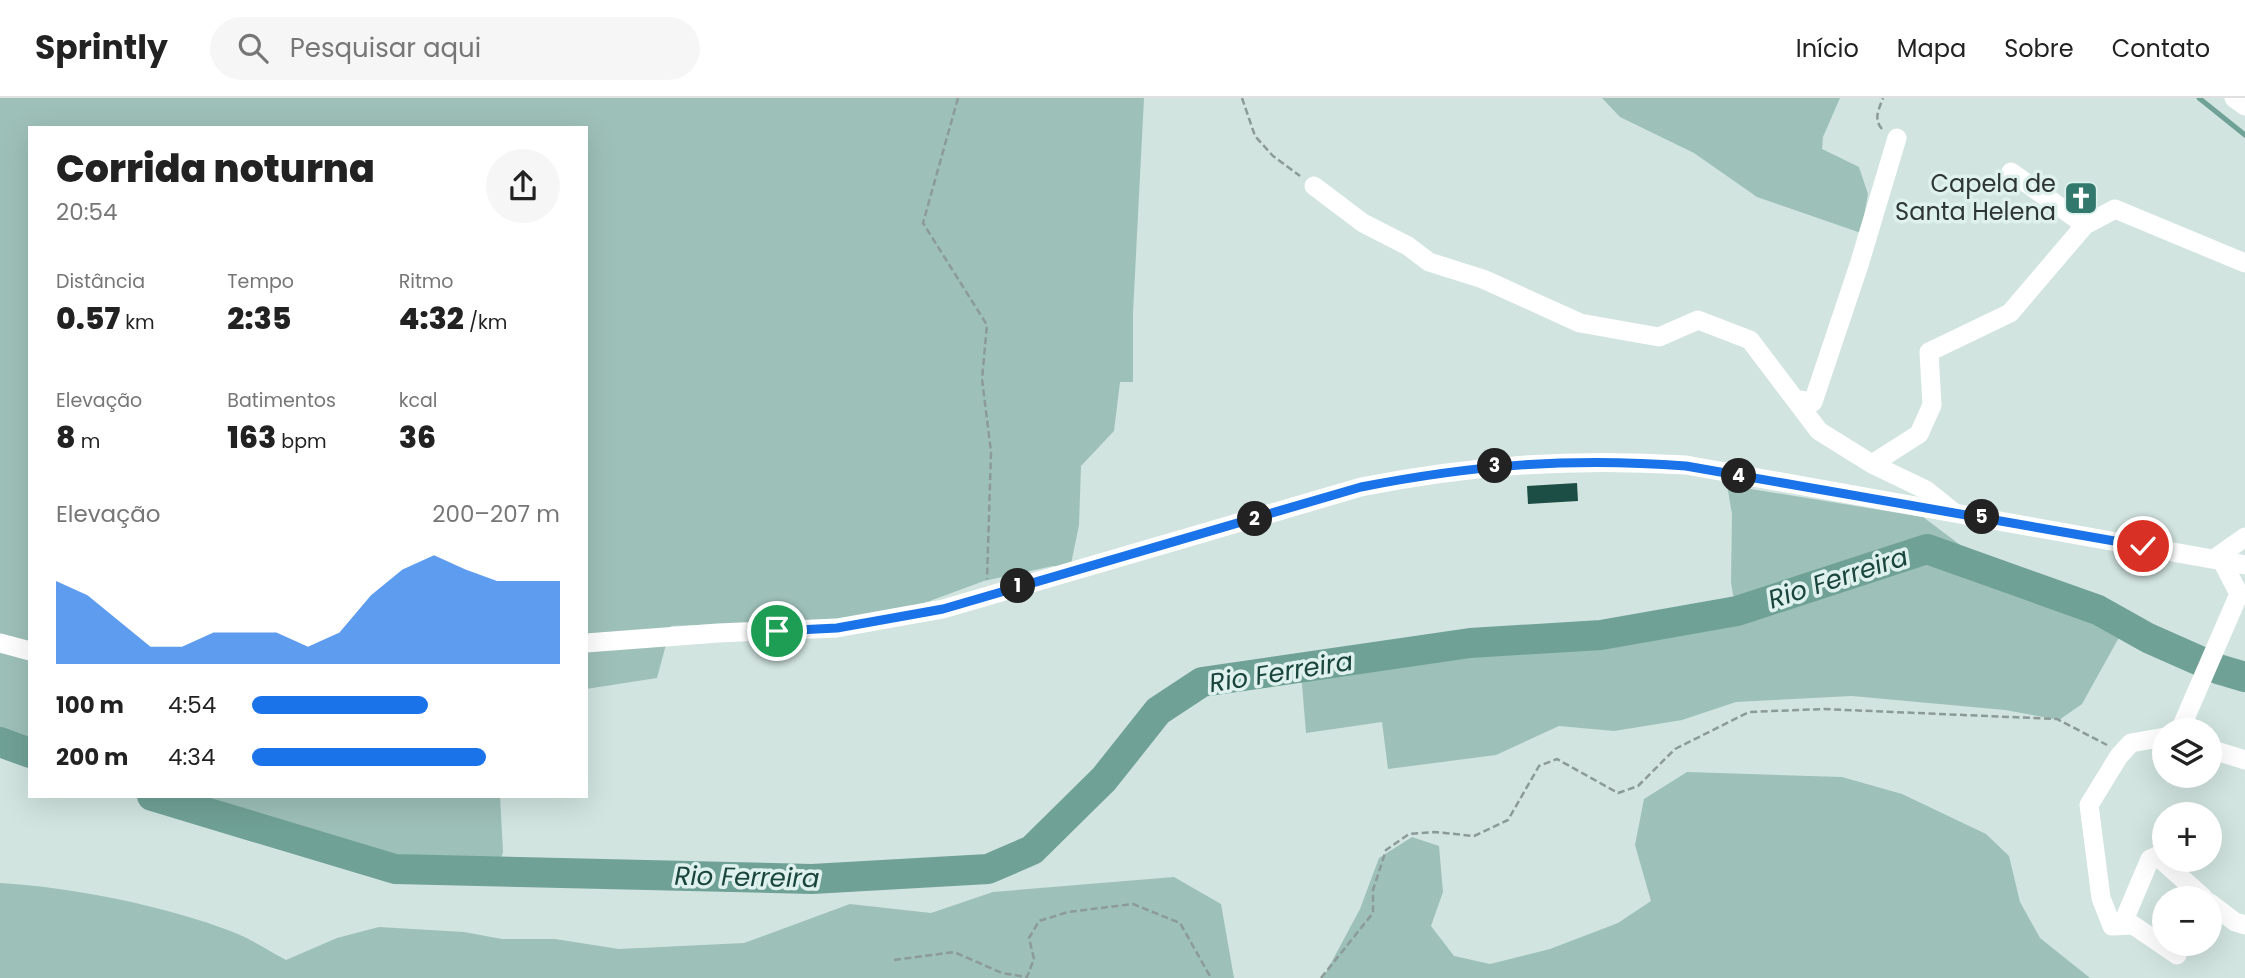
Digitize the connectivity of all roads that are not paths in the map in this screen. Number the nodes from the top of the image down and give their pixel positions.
1 (2234, 98) edge
2 (2245, 106) edge
3 (1897, 138) road end
4 (2011, 172) dead end
5 (1314, 186) road end
6 (2085, 225) junction
7 (2245, 263) edge
8 (1795, 399) junction
9 (1872, 464) junction
10 (1953, 512) junction
11 (2245, 537) edge
12 (2218, 560) junction
13 (2245, 565) edge
14 (0, 643) edge
15 (588, 643) edge
16 (28, 650) edge
17 (2184, 718) edge
18 (2152, 739) edge
19 (2222, 753) edge
20 (2245, 760) edge
21 (2191, 886) edge
22 (2222, 912) edge
23 (2122, 925) junction
24 (2245, 925) edge
25 (2152, 938) edge

1 - 2 street
3 - 8 street
4 - 6 street
5 - 8 street
6 - 7 street
6 - 9 street
8 - 9 street
9 - 10 street
10 - 12 street
10 - 15 street
11 - 12 street
12 - 13 street
12 - 17 street
14 - 16 street
18 - 23 street
19 - 20 street
21 - 23 street
22 - 24 street
23 - 25 street

